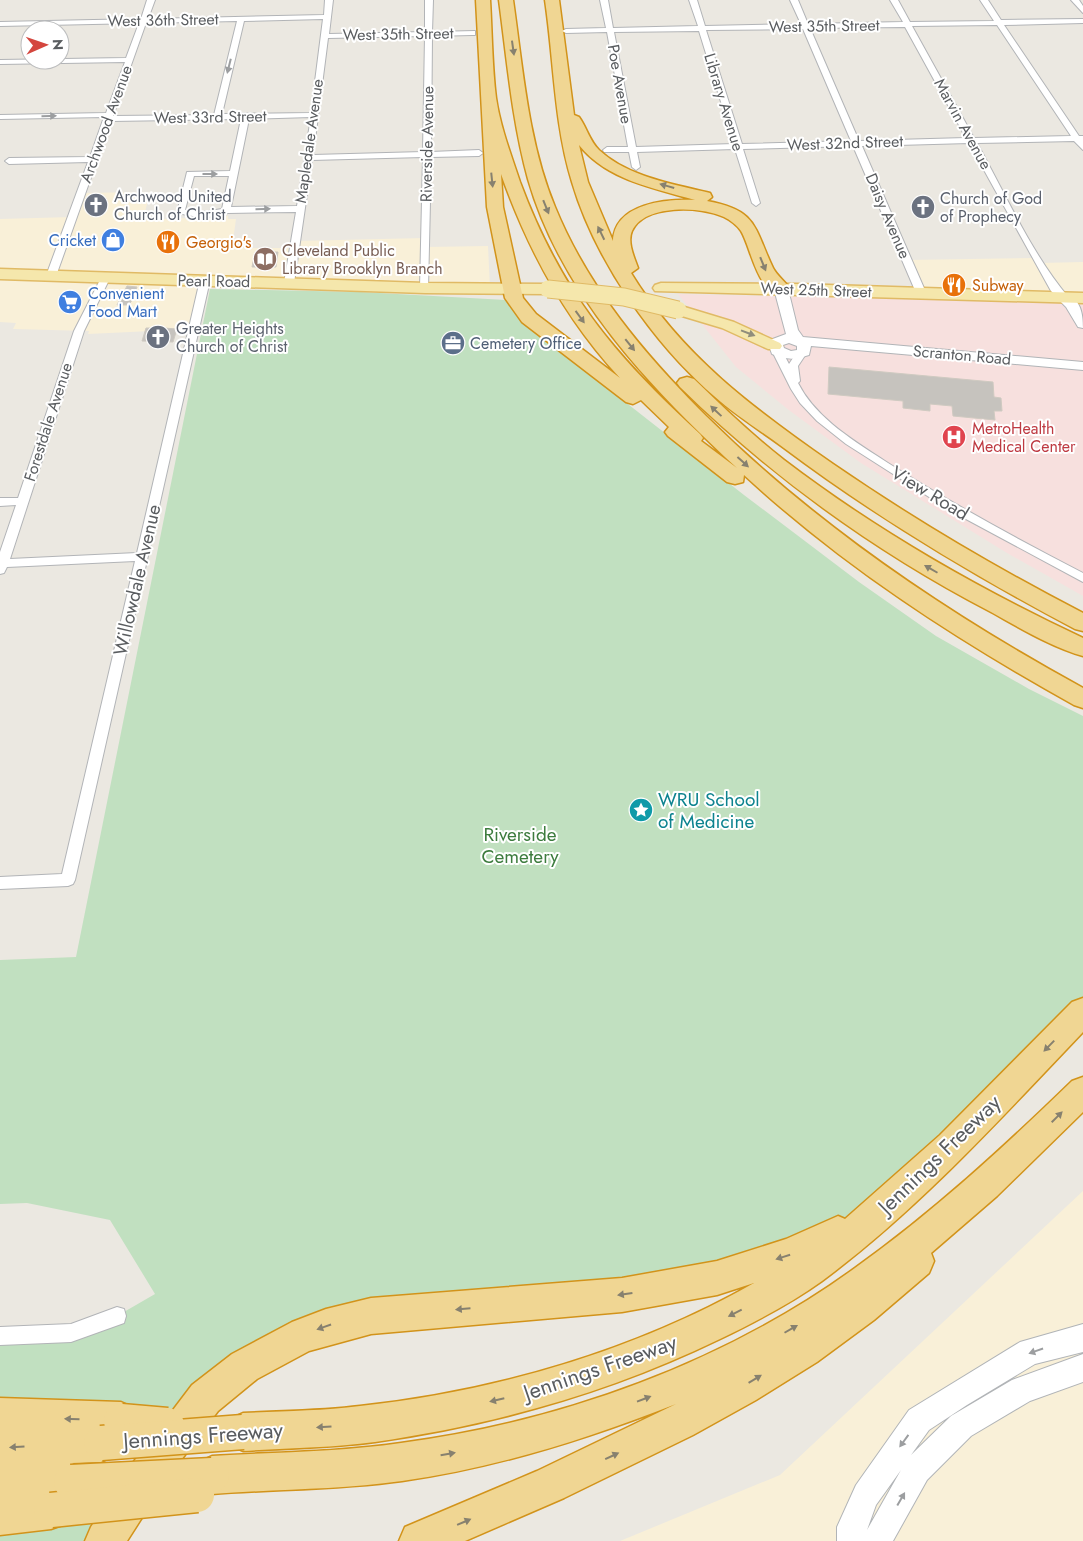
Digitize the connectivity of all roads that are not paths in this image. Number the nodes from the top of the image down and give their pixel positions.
1 (151, 0) edge
2 (328, 0) edge
3 (429, 0) edge
4 (483, 0) edge
5 (506, 0) edge
6 (520, 0) edge
7 (552, 0) edge
8 (604, 0) edge
9 (693, 0) edge
10 (794, 0) edge
11 (894, 0) edge
12 (984, 0) edge
13 (1075, 0) edge
14 (1083, 11) edge
15 (326, 17) junction
16 (241, 19) junction
17 (143, 21) junction
18 (1083, 21) edge
19 (999, 22) junction
20 (0, 24) edge
21 (907, 24) junction
22 (805, 26) junction
23 (702, 28) junction
24 (610, 30) junction
25 (566, 32) dead end
26 (472, 33) dead end
27 (428, 34) junction
28 (324, 36) junction
29 (128, 60) junction
30 (0, 62) edge
31 (562, 75) junction
32 (488, 96) junction
33 (246, 116) junction
34 (313, 116) junction
35 (0, 117) edge
36 (108, 117) junction
37 (217, 117) junction
38 (1080, 138) edge
39 (972, 140) junction
40 (857, 143) junction
41 (738, 147) junction
42 (1083, 148) edge
43 (607, 150) dead end
44 (632, 150) junction
45 (479, 153) dead end
46 (426, 155) junction
47 (307, 158) junction
48 (93, 159) junction
49 (9, 161) dead end
50 (636, 167) dead end
51 (233, 173) junction
52 (756, 203) dead end
53 (300, 209) junction
54 (226, 210) junction
55 (0, 274) edge
56 (52, 276) junction
57 (106, 278) junction
58 (205, 280) junction
59 (290, 283) junction
60 (425, 288) junction
61 (511, 288) junction
62 (541, 289) junction
63 (781, 289) junction
64 (922, 295) junction
65 (1064, 298) junction
66 (1083, 298) edge
67 (788, 316) junction
68 (1083, 324) edge
69 (676, 346) junction
70 (776, 346) junction
71 (801, 347) junction
72 (1083, 366) edge
73 (795, 385) junction
74 (716, 387) junction
75 (735, 477) junction
76 (22, 501) junction
77 (0, 502) edge
78 (143, 557) junction
79 (1, 566) edge
80 (1083, 578) edge
81 (1083, 623) edge
82 (1083, 641) edge
83 (1083, 648) edge
84 (1083, 699) edge
85 (0, 883) edge
86 (1083, 1011) edge
87 (1083, 1091) edge
88 (1031, 1143) junction
89 (875, 1216) junction
90 (117, 1316) dead end
91 (0, 1336) edge
92 (1083, 1338) edge
93 (1083, 1368) edge
94 (0, 1417) edge
95 (111, 1432) junction
96 (0, 1448) edge
97 (0, 1485) edge
98 (61, 1496) junction
99 (0, 1516) edge
100 (105, 1541) edge
101 (419, 1541) edge
102 (852, 1541) edge
103 (877, 1541) edge

1 - 17 street, Archwood Avenue
2 - 15 street, Mapledale Avenue
3 - 27 street, Riverside Avenue
4 - 32 highway
5 -> 84 highway
83 -> 6 highway
7 - 31 highway
8 - 24 street, Poe Avenue
9 - 23 street, Library Avenue
10 - 22 street, Daisy Avenue
11 - 21 street, Marvin Avenue
12 - 19 street
13 - 14 street
15 - 16 street, West 36th Street
15 - 28 street, Mapledale Avenue
16 - 17 street, West 36th Street
16 -> 37 street
17 - 20 street, West 36th Street
17 - 29 street, Archwood Avenue
18 - 19 street, West 35th Street
19 - 21 street, West 35th Street
19 - 38 street
21 - 22 street, West 35th Street
21 - 39 street, Marvin Avenue
22 - 23 street, West 35th Street
22 - 40 street, Daisy Avenue
23 - 24 street, West 35th Street
23 - 41 street, Library Avenue
24 - 25 street, West 35th Street
24 - 44 street, Poe Avenue
26 - 27 street, West 35th Street
27 - 28 street, West 35th Street
27 - 46 street, Riverside Avenue
28 - 34 street, Mapledale Avenue
29 - 30 street
29 - 36 street, Archwood Avenue
63 -> 31 highway
69 -> 31 highway
32 -> 61 highway
32 -> 75 highway
33 - 34 street, West 33rd Street
33 - 37 street, West 33rd Street
33 - 51 street
34 - 47 street, Mapledale Avenue
35 -> 36 street, West 33rd Street
36 - 37 street, West 33rd Street
36 - 48 street, Archwood Avenue
38 - 39 street, West 32nd Street
38 - 42 street
39 - 40 street, West 32nd Street
39 - 65 street, Marvin Avenue
40 - 41 street, West 32nd Street
40 - 64 street, Daisy Avenue
41 - 44 street, West 32nd Street
41 - 52 street, Library Avenue
43 - 44 street, West 32nd Street
44 - 50 street, Poe Avenue
45 - 46 street
46 - 47 street
46 - 60 street, Riverside Avenue
47 - 53 street, Mapledale Avenue
48 - 49 street
48 - 56 street, Archwood Avenue
51 - 54 street
54 -> 51 street
54 -> 53 street
53 - 59 street, Mapledale Avenue
55 - 56 main road, Pearl Road
56 - 57 main road, Pearl Road
57 - 58 main road, Pearl Road
57 - 76 street, Forestdale Avenue
58 - 59 main road, Pearl Road
58 - 78 street, Willowdale Avenue
59 - 60 main road, Pearl Road
60 - 61 main road, Pearl Road
61 - 62 main road, Pearl Road
61 - 75 highway
62 - 63 main road, West 25th Street, bridge
62 -> 70 main road, bridge
63 - 64 main road, West 25th Street
63 - 67 street
69 -> 63 highway
64 - 65 main road, West 25th Street
65 - 66 main road, West 25th Street
65 - 68 street
67 - 70 street
67 - 71 street
69 - 74 highway
70 - 71 street, Scranton Road
70 - 73 street, View Road
71 - 72 street, Scranton Road
71 - 73 street
73 - 80 street, View Road
74 - 81 highway
74 - 82 highway
75 - 84 highway
76 - 77 street
76 - 79 street, Forestdale Avenue
78 - 79 street
78 - 85 street, Willowdale Avenue
86 -> 89 highway, Jennings Freeway
88 -> 87 highway
98 -> 88 highway, bridge
101 -> 88 highway
89 -> 95 highway, Jennings Freeway, bridge
89 -> 100 highway
90 - 91 street
92 -> 102 street
103 -> 93 street
95 -> 94 highway
95 -> 96 highway, Jennings Freeway
97 - 98 highway
98 - 99 highway

